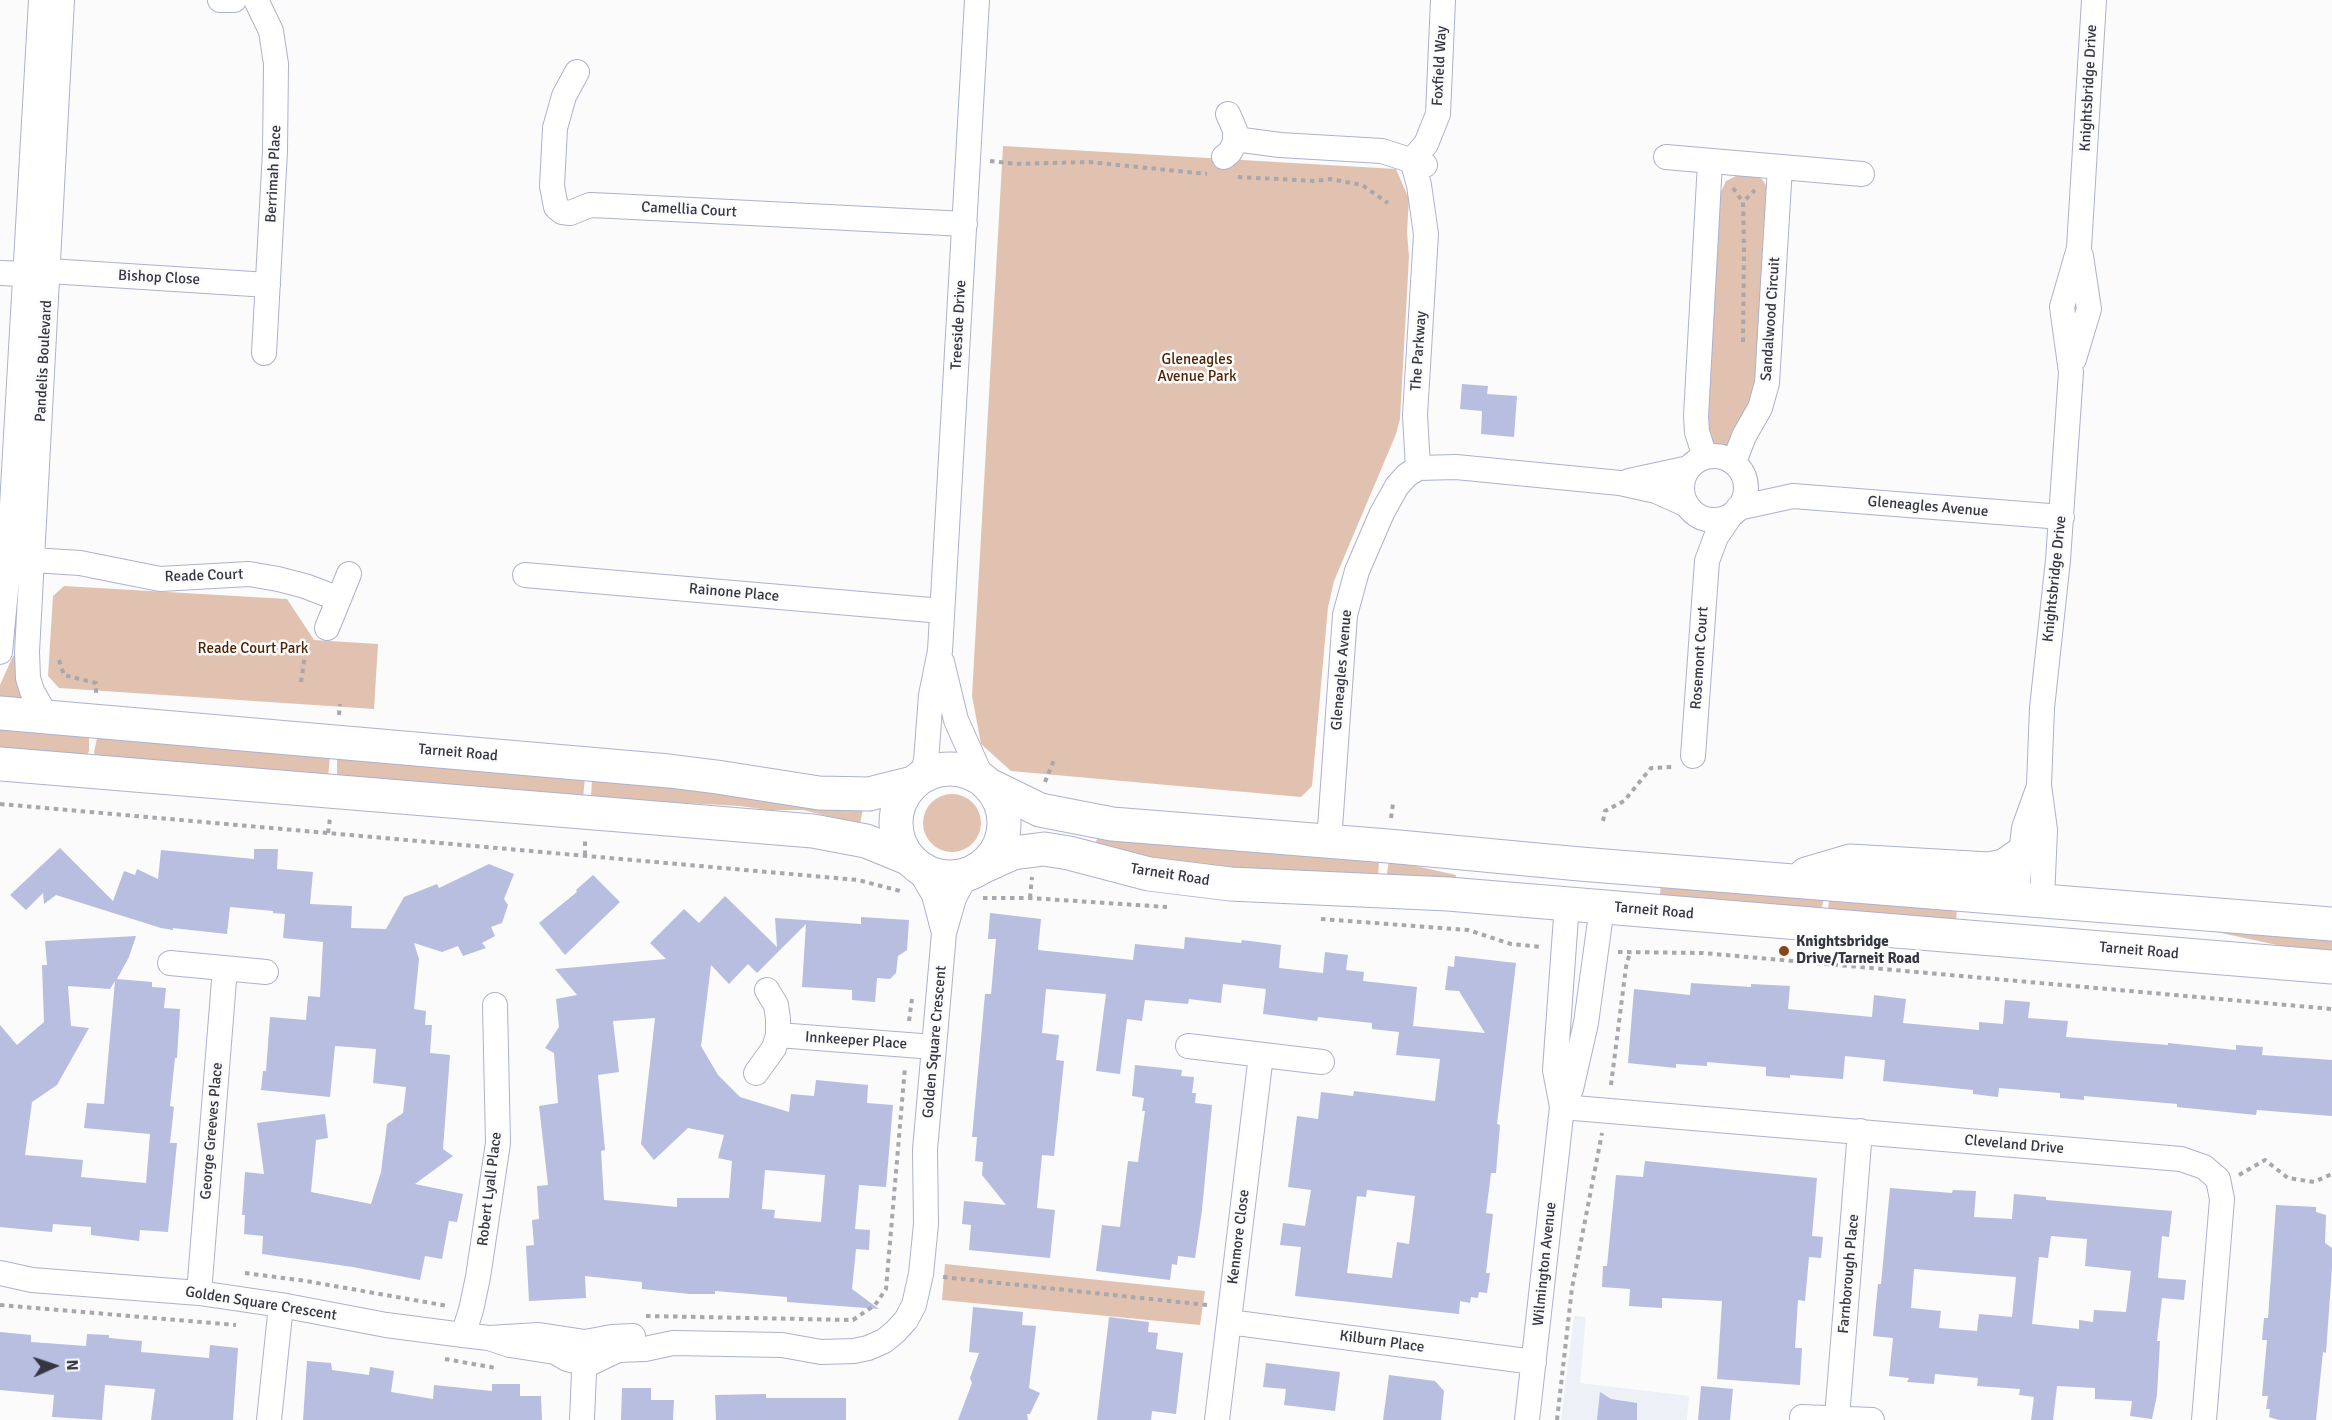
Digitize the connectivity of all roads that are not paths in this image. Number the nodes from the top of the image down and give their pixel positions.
1 (41, 0) edge
2 (62, 0) edge
3 (220, 0) edge
4 (234, 0) edge
5 (256, 0) edge
6 (977, 0) edge
7 (1443, 0) edge
8 (2094, 0) edge
9 (577, 72) dead end
10 (1228, 114) dead end
11 (1666, 157) dead end
12 (1412, 160) junction
13 (1710, 162) junction
14 (1780, 167) junction
15 (1862, 174) dead end
16 (965, 224) junction
17 (0, 273) edge
18 (37, 273) junction
19 (268, 285) junction
20 (264, 352) dead end
21 (1697, 462) junction
22 (1737, 466) junction
23 (1418, 468) junction
24 (1620, 483) junction
25 (1793, 496) junction
26 (1690, 508) junction
27 (1734, 511) junction
28 (2062, 517) junction
29 (14, 559) edge
30 (1707, 561) junction
31 (349, 574) dead end
32 (525, 575) dead end
33 (339, 599) junction
34 (942, 611) junction
35 (327, 628) road end
36 (940, 651) junction
37 (0, 652) edge
38 (0, 713) edge
39 (47, 717) junction
40 (1693, 756) road end
41 (0, 764) edge
42 (916, 781) junction
43 (985, 782) junction
44 (2039, 785) junction
45 (1329, 842) junction
46 (1421, 849) junction
47 (2020, 855) junction
48 (913, 862) junction
49 (1603, 865) junction
50 (979, 869) junction
51 (1787, 879) junction
52 (1571, 892) junction
53 (944, 897) junction
54 (2029, 899) junction
55 (1602, 907) junction
56 (2332, 924) edge
57 (2028, 942) junction
58 (170, 963) dead end
59 (2332, 967) edge
60 (225, 968) junction
61 (266, 972) dead end
62 (767, 990) dead end
63 (495, 1005) dead end
64 (1558, 1021) junction
65 (1586, 1023) junction
66 (778, 1035) junction
67 (1188, 1046) dead end
68 (934, 1047) junction
69 (1261, 1055) junction
70 (1322, 1062) dead end
71 (756, 1073) dead end
72 (1562, 1107) junction
73 (1860, 1131) junction
74 (925, 1150) junction
75 (0, 1273) edge
76 (32, 1280) junction
77 (0, 1287) edge
78 (199, 1293) junction
79 (281, 1305) junction
80 (1230, 1313) junction
81 (463, 1335) junction
82 (782, 1345) junction
83 (584, 1353) junction
84 (1534, 1362) junction
85 (1802, 1417) dead end
86 (1837, 1417) junction
87 (269, 1420) edge
88 (582, 1420) edge
89 (1217, 1420) edge
90 (1527, 1420) edge
91 (1872, 1420) edge
92 (2204, 1420) edge

1 - 18 street, Pandelis Boulevard
2 - 18 street, Pandelis Boulevard
3 - 4 street
5 - 19 street, Berrimah Place
6 - 16 street, Treeside Drive
7 - 12 street, Foxfield Way
8 - 28 street, Knightsbridge Drive
9 - 16 street, Camellia Court
10 - 12 street
11 - 13 street
12 - 23 street, The Parkway
13 - 14 street
13 - 21 street
14 - 15 street
14 - 22 street, Sandalwood Circuit
16 - 34 street, Treeside Drive
17 - 18 street, Bishop Close
18 - 19 street, Bishop Close
18 - 29 street, Pandelis Boulevard
19 - 20 street, Berrimah Place
21 - 22 street
21 - 24 street
21 - 26 street
22 - 25 street, Gleneagles Avenue
22 - 27 street
23 - 24 street
23 - 45 street, Gleneagles Avenue
24 - 26 street
25 - 27 street, Gleneagles Avenue
25 - 28 street, Gleneagles Avenue
26 - 27 street
26 - 30 street, Rosemont Court
27 - 30 street, Rosemont Court
28 - 44 street, Knightsbridge Drive
29 - 33 street, Reade Court
29 - 37 street, Pandelis Boulevard
29 - 39 street, Pandelis Boulevard
30 - 40 street, Rosemont Court
31 - 33 street
32 - 34 street, Rainone Place
33 - 35 street
34 - 36 street, Treeside Drive
36 - 42 street, Treeside Drive
36 - 43 street, Treeside Drive
38 - 39 main road, Tarneit Road
39 - 42 main road, Tarneit Road
41 - 48 main road
42 - 43 main road
42 - 48 main road
43 - 45 main road
43 - 50 main road
44 - 47 street, Knightsbridge Drive
44 - 54 street, Knightsbridge Drive
45 - 46 main road
46 - 49 main road
46 - 52 main road
47 - 51 main road
47 - 54 street, Knightsbridge Drive
48 - 50 main road
48 - 53 street
49 - 51 main road
49 - 52 main road
50 - 52 main road, Tarneit Road
50 - 53 street, Golden Square Crescent
51 - 54 main road
52 - 55 main road
52 - 64 street, Wilmington Avenue
53 - 68 street, Golden Square Crescent
54 - 56 main road
54 - 57 main road
55 - 57 main road, Tarneit Road
55 - 65 street, Wilmington Avenue
57 - 59 main road, Tarneit Road
58 - 60 street
60 - 61 street
60 - 78 street, George Greeves Place
62 - 66 street
63 - 81 street, Robert Lyall Place
64 - 65 street
64 - 72 street, Wilmington Avenue
65 - 72 street, Wilmington Avenue
66 - 68 street, Innkeeper Place
66 - 71 street
67 - 69 street
68 - 74 street, Golden Square Crescent
69 - 70 street
69 - 80 street, Kenmore Close
72 - 73 street, Cleveland Drive
72 - 84 street, Wilmington Avenue
73 - 86 street, Farnborough Place
73 - 92 street, Cleveland Drive
74 - 82 street, Golden Square Crescent
74 - 82 street, Golden Square Crescent
75 - 76 street, Golden Square Crescent
76 - 77 street, Golden Square Crescent
76 - 78 street, Golden Square Crescent
78 - 79 street, Golden Square Crescent
79 - 81 street, Golden Square Crescent
79 - 87 street
80 - 84 street, Kilburn Place
80 - 89 street, Kenmore Close
81 - 83 street, Golden Square Crescent
82 - 83 street, Golden Square Crescent
83 - 88 street
84 - 90 street, Wilmington Avenue
85 - 86 street
86 - 91 street

